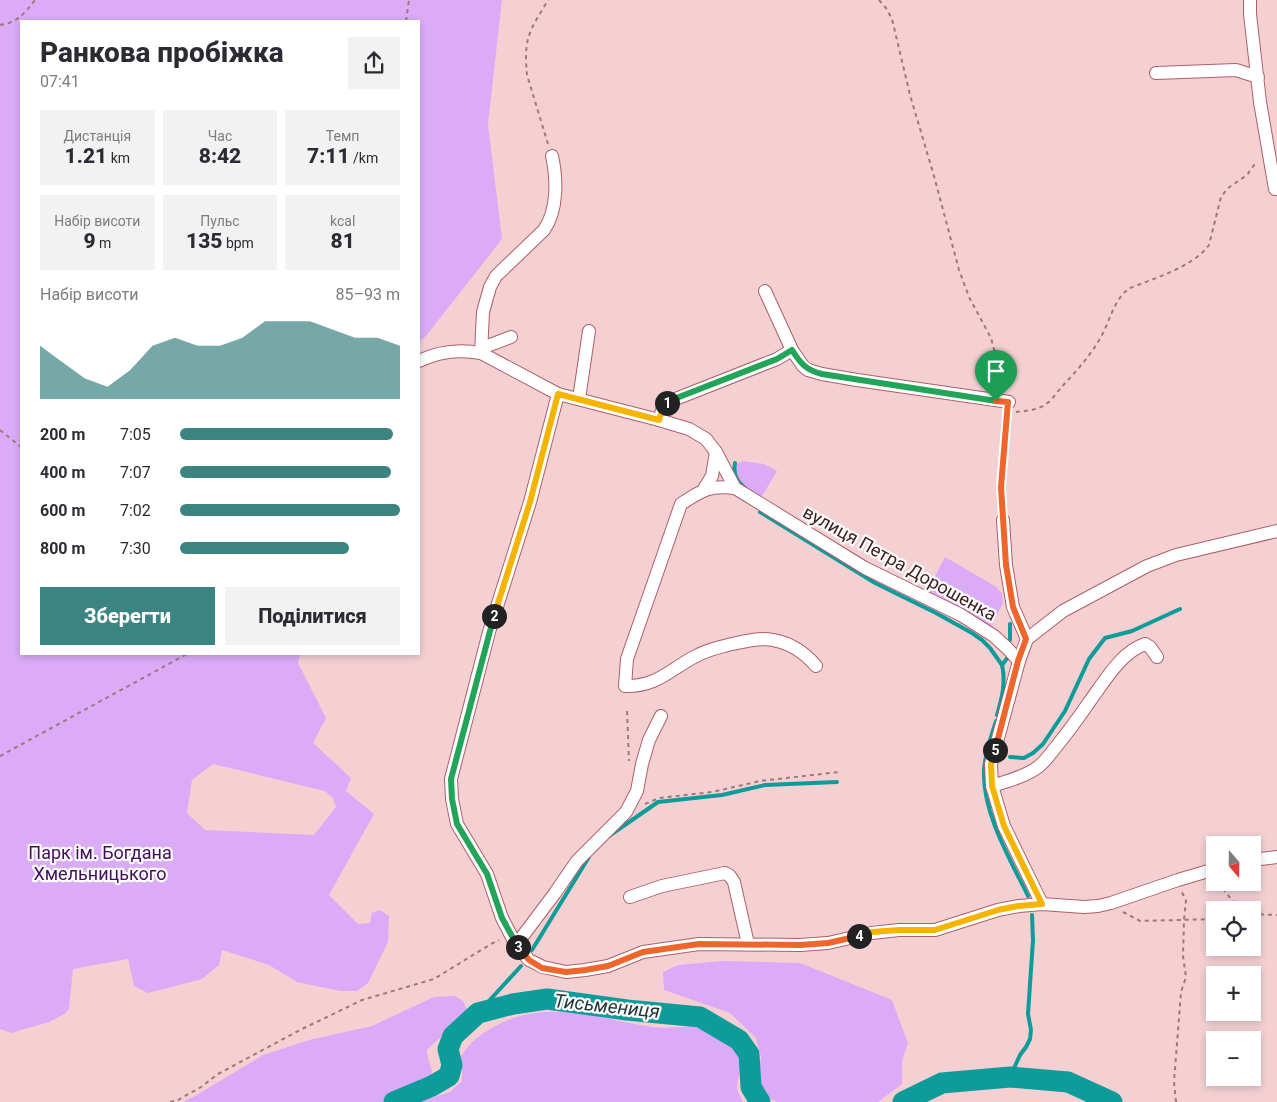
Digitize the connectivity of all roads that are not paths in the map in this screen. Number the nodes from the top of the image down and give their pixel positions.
1 (1250, 0) edge
2 (1156, 73) dead end
3 (1258, 77) junction
4 (552, 156) road end
5 (1275, 189) dead end
6 (765, 291) dead end
7 (589, 331) dead end
8 (511, 337) dead end
9 (482, 350) junction
10 (792, 350) junction
11 (420, 361) edge
12 (558, 394) junction
13 (579, 399) junction
14 (1004, 405) road end
15 (659, 420) junction
16 (716, 452) junction
17 (735, 488) junction
18 (704, 489) junction
19 (1003, 520) road end
20 (1277, 532) edge
21 (1026, 639) junction
22 (1157, 657) dead end
23 (1018, 661) junction
24 (816, 666) dead end
25 (660, 716) dead end
26 (992, 786) junction
27 (1277, 857) edge
28 (1261, 859) edge
29 (1206, 872) edge
30 (630, 897) dead end
31 (1042, 904) junction
32 (514, 940) junction
33 (748, 944) junction

1 - 3 street
2 - 3 street
3 - 5 street
4 - 9 street
6 - 10 street
7 - 13 street
8 - 9 street
9 - 11 street
9 - 12 street
10 - 14 street
10 - 15 street
12 - 13 street
12 - 32 street
13 - 15 street
15 - 16 street
16 - 17 street
16 - 18 street
17 - 18 street
17 - 23 street, вулиця Петра Дорошенка
18 - 24 street
19 - 21 street
20 - 21 street
21 - 23 street
22 - 26 street
23 - 26 street
25 - 32 street
26 - 31 street
27 - 28 street
29 - 31 street
30 - 33 street
31 - 33 street
32 - 33 street

